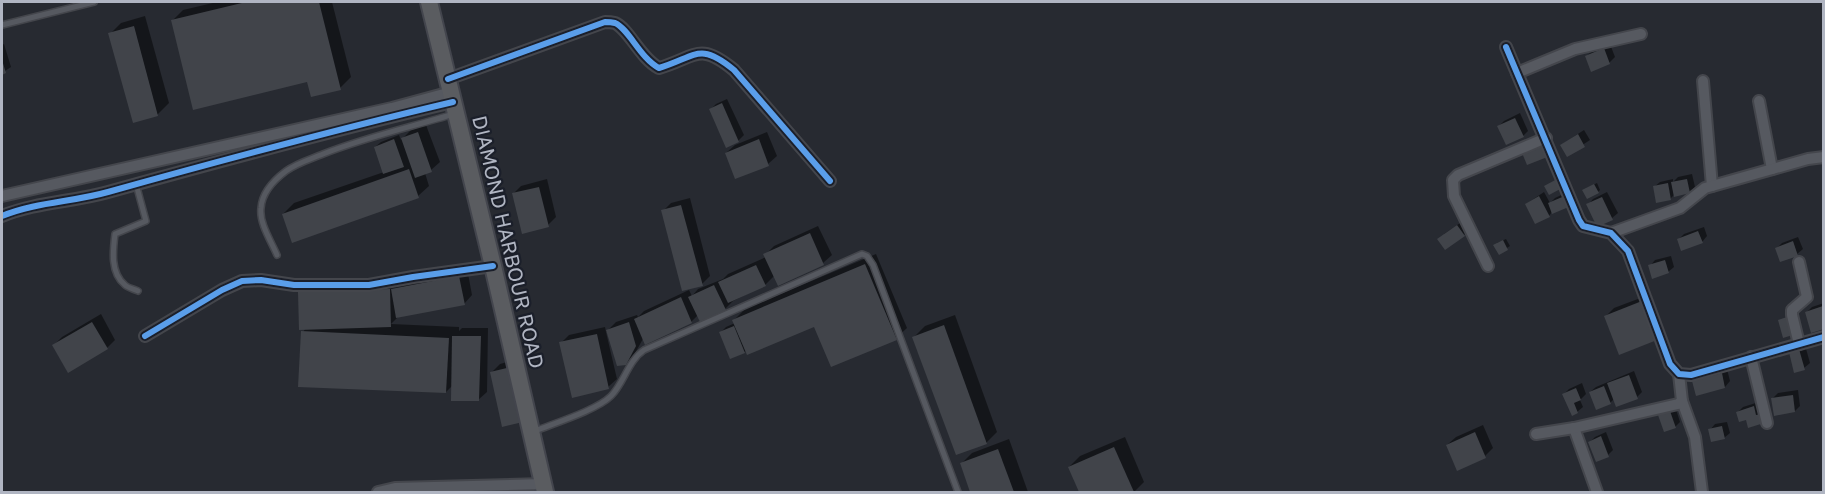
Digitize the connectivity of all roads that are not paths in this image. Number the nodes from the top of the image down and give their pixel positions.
1 (91, 2) edge
2 (429, 2) edge
3 (2, 25) edge
4 (1641, 34) dead end
5 (1506, 47) dead end
6 (1517, 73) junction
7 (1703, 81) dead end
8 (452, 96) junction
9 (1759, 101) dead end
10 (1546, 138) junction
11 (1824, 157) edge
12 (1772, 169) junction
13 (830, 181) dead end
14 (136, 184) junction
15 (1712, 186) junction
16 (2, 196) edge
17 (2, 216) edge
18 (1611, 233) junction
19 (277, 255) dead end
20 (1799, 262) dead end
21 (493, 266) junction
22 (1488, 266) dead end
23 (138, 291) dead end
24 (145, 336) dead end
25 (1824, 337) edge
26 (1799, 344) junction
27 (1751, 357) junction
28 (1679, 374) junction
29 (1682, 400) junction
30 (1767, 423) dead end
31 (1574, 428) junction
32 (531, 433) junction
33 (1536, 434) dead end
34 (544, 488) edge
35 (378, 492) edge
36 (958, 492) edge
37 (1597, 492) edge
38 (1702, 492) edge

1 - 3 lane
2 - 8 highway, DIAMOND HARBOUR ROAD
4 - 6 street
5 - 6 street
6 - 10 street
7 - 15 street
8 - 13 street
8 - 14 street
8 - 16 street
8 - 19 lane
8 - 21 highway, DIAMOND HARBOUR ROAD
9 - 12 street
10 - 18 street
10 - 22 street
11 - 12 street
12 - 15 street
14 - 17 street
14 - 23 lane
15 - 18 street
18 - 28 street
20 - 26 street
21 - 24 street
21 - 32 highway, DIAMOND HARBOUR ROAD
25 - 26 street
26 - 27 street
27 - 28 street
27 - 30 street
28 - 29 street
29 - 31 street
29 - 38 street
31 - 33 street
31 - 37 street
32 - 34 highway, DIAMOND HARBOUR ROAD
32 - 36 lane
34 - 35 street

